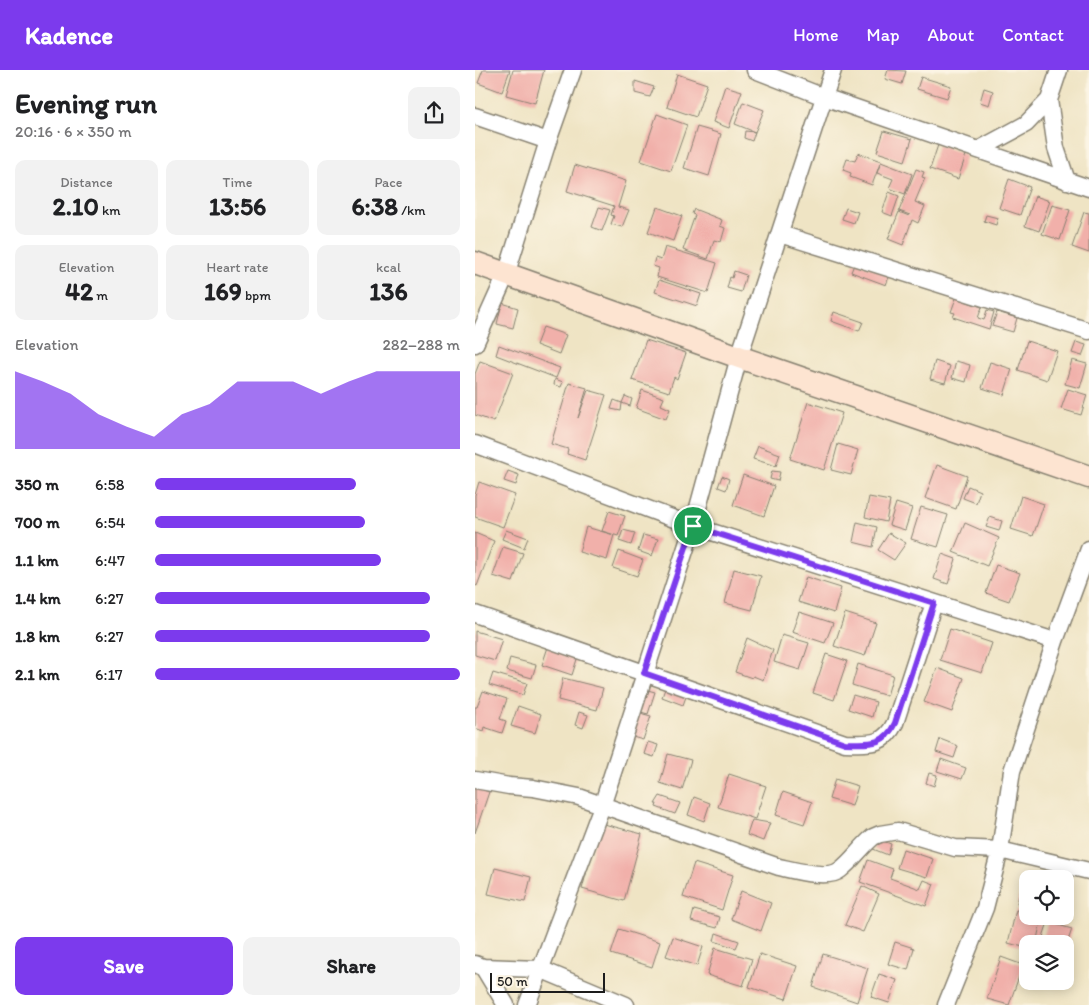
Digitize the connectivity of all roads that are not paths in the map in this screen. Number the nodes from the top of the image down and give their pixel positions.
1 (573, 70) edge
2 (755, 70) edge
3 (833, 70) edge
4 (1059, 70) edge
5 (824, 97) junction
6 (1049, 100) junction
7 (475, 116) edge
8 (548, 141) junction
9 (978, 150) junction
10 (1067, 181) junction
11 (1089, 188) edge
12 (780, 234) junction
13 (475, 263) edge
14 (506, 275) junction
15 (1089, 332) edge
16 (475, 344) edge
17 (739, 358) junction
18 (475, 444) edge
19 (1089, 477) edge
20 (693, 526) junction
21 (1089, 549) edge
22 (934, 603) junction
23 (475, 614) edge
24 (1055, 641) junction
25 (644, 673) junction
26 (475, 780) edge
27 (602, 806) junction
28 (1000, 850) junction
29 (1089, 871) edge
30 (479, 966) edge
31 (540, 970) junction
32 (506, 1005) edge
33 (527, 1005) edge
34 (626, 1005) edge
35 (946, 1005) edge

1 - 8 street
2 - 5 street
3 - 5 street
4 - 6 street
5 - 9 street
5 - 12 street
6 - 9 street
6 - 10 street
7 - 8 street
8 - 14 street
9 - 10 street
10 - 11 street
12 - 15 street
12 - 17 street
13 - 14 main road
14 - 16 street
14 - 17 main road
17 - 19 main road
17 - 20 street
18 - 20 street
20 - 22 street
20 - 25 street
21 - 24 street
22 - 24 street
22 - 25 street
23 - 25 street
24 - 28 street
25 - 27 street
26 - 27 street
27 - 28 street
27 - 31 street
28 - 29 street
28 - 35 street
30 - 31 street
30 - 32 street
31 - 33 street
31 - 34 street

